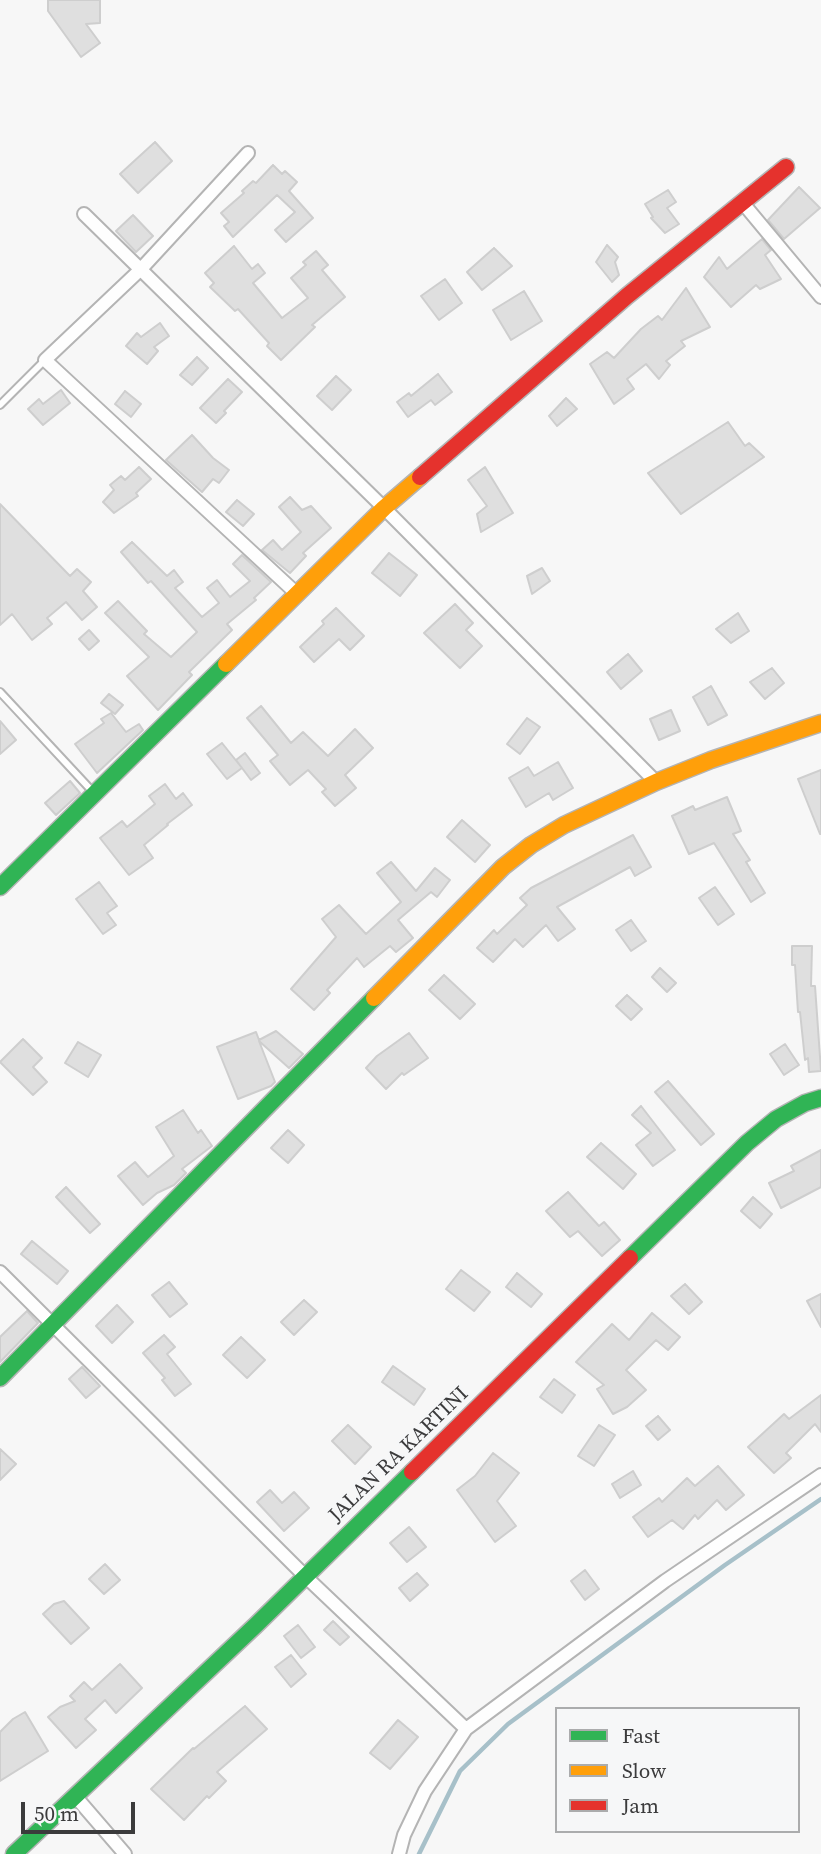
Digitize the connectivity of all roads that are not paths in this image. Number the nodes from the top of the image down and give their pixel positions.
1 (248, 153) dead end
2 (786, 167) dead end
3 (742, 202) junction
4 (84, 214) dead end
5 (141, 269) junction
6 (821, 297) edge
7 (45, 360) junction
8 (0, 405) edge
9 (384, 508) junction
10 (296, 593) junction
11 (0, 692) edge
12 (821, 723) edge
13 (656, 782) junction
14 (94, 793) junction
15 (0, 887) edge
16 (821, 1098) edge
17 (0, 1272) edge
18 (53, 1324) junction
19 (0, 1378) edge
20 (821, 1475) edge
21 (306, 1576) junction
22 (466, 1729) junction
23 (75, 1796) junction
24 (24, 1851) edge
25 (125, 1854) edge
26 (399, 1854) edge

1 - 5 street
2 - 3 street
3 - 6 street
3 - 9 street
4 - 5 street
5 - 7 street
5 - 9 street
7 - 8 lane
7 - 10 street
9 - 10 street
9 - 13 street
10 - 14 street
11 - 14 lane
12 - 13 street
13 - 18 street
14 - 15 street
16 - 21 street, JALAN RA KARTINI
17 - 18 street
18 - 19 street
18 - 21 street
20 - 22 street
21 - 22 street
21 - 23 street, JALAN RA KARTINI
22 - 26 street
23 - 24 street, JALAN RA KARTINI
23 - 25 street

